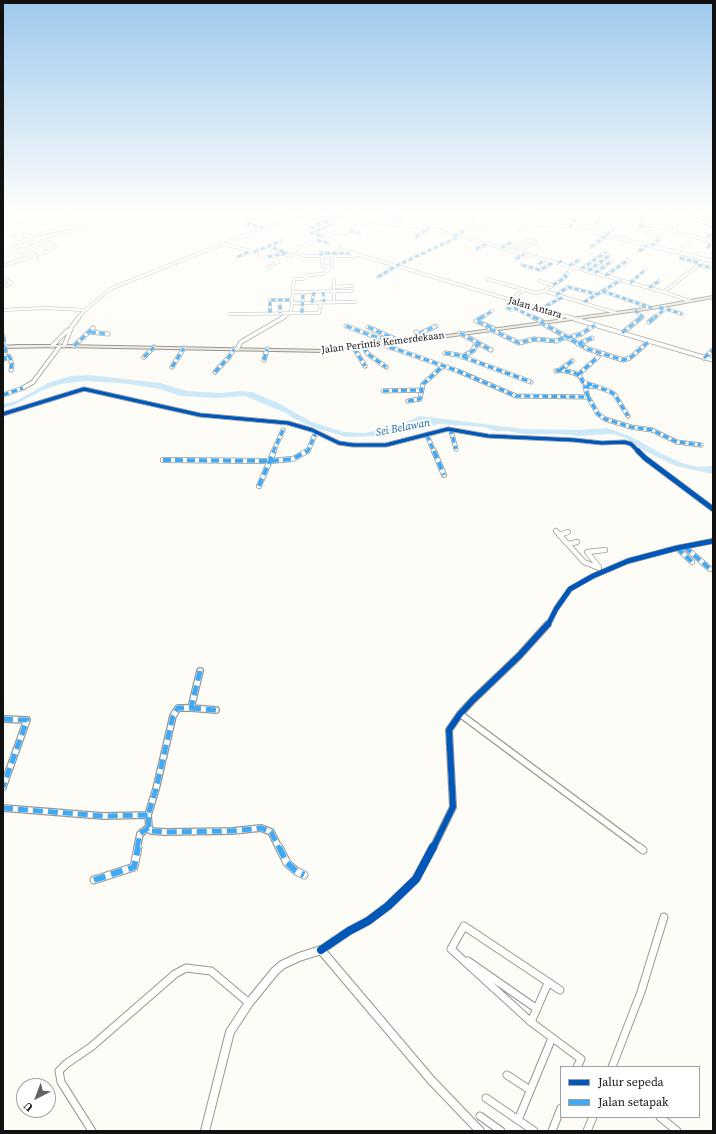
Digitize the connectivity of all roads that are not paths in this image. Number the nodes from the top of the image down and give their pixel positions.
1 (166, 266) edge
2 (322, 266) edge
3 (332, 266) joint
4 (396, 266) joint
5 (525, 266) edge
6 (547, 266) edge
7 (569, 266) edge
8 (585, 266) edge
9 (595, 266) edge
10 (605, 266) edge
11 (619, 266) edge
12 (697, 266) edge
13 (580, 269) junction
14 (644, 270) dead end
15 (588, 271) junction
16 (568, 272) dead end
17 (595, 273) junction
18 (605, 276) junction
19 (378, 277) dead end
20 (3, 278) edge
21 (487, 279) dead end
22 (621, 280) junction
23 (17, 281) dead end
24 (334, 281) dead end
25 (540, 281) dead end
26 (659, 281) dead end
27 (12, 283) junction
28 (630, 283) junction
29 (553, 285) junction
30 (3, 286) edge
31 (352, 286) dead end
32 (333, 287) junction
33 (649, 288) junction
34 (352, 290) dead end
35 (524, 290) junction
36 (334, 291) junction
37 (544, 291) junction
38 (602, 291) junction
39 (293, 292) junction
40 (314, 292) junction
41 (323, 292) junction
42 (664, 292) junction
43 (303, 294) dead end
44 (555, 294) junction
45 (596, 294) junction
46 (549, 297) dead end
47 (564, 297) junction
48 (713, 297) edge
49 (509, 300) junction
50 (292, 301) junction
51 (322, 302) junction
52 (334, 302) junction
53 (355, 302) dead end
54 (584, 302) junction
55 (690, 302) junction
56 (303, 303) junction
57 (312, 303) junction
58 (519, 304) junction
59 (280, 305) dead end
60 (546, 306) dead end
61 (659, 307) junction
62 (507, 308) dead end
63 (514, 308) junction
64 (652, 308) junction
65 (3, 310) edge
66 (85, 310) junction
67 (635, 310) junction
68 (492, 311) dead end
69 (292, 312) junction
70 (270, 313) junction
71 (280, 313) junction
72 (302, 313) junction
73 (616, 313) junction
74 (230, 314) dead end
75 (682, 314) dead end
76 (572, 319) junction
77 (542, 322) junction
78 (649, 322) dead end
79 (346, 326) dead end
80 (436, 326) dead end
81 (595, 326) junction
82 (368, 327) dead end
83 (93, 328) dead end
84 (70, 329) junction
85 (493, 329) junction
86 (90, 332) junction
87 (460, 333) junction
88 (622, 333) junction
89 (108, 334) dead end
90 (3, 336) edge
91 (566, 337) junction
92 (427, 338) junction
93 (592, 338) dead end
94 (649, 341) junction
95 (399, 342) junction
96 (382, 344) junction
97 (479, 344) junction
98 (578, 344) junction
99 (52, 346) junction
100 (62, 346) junction
101 (74, 346) junction
102 (154, 347) junction
103 (363, 347) junction
104 (184, 348) junction
105 (354, 348) junction
106 (235, 349) junction
107 (267, 349) junction
108 (5, 350) edge
109 (490, 350) dead end
110 (713, 350) edge
111 (444, 353) dead end
112 (144, 357) dead end
113 (462, 357) junction
114 (598, 357) dead end
115 (10, 358) junction
116 (704, 358) junction
117 (3, 359) edge
118 (264, 360) dead end
119 (713, 360) edge
120 (572, 361) dead end
121 (365, 366) dead end
122 (443, 366) junction
123 (172, 367) dead end
124 (386, 367) dead end
125 (11, 370) dead end
126 (215, 372) dead end
127 (578, 375) junction
128 (531, 382) dead end
129 (595, 386) junction
130 (421, 390) junction
131 (383, 391) dead end
132 (3, 395) edge
133 (588, 397) junction
134 (408, 401) dead end
135 (3, 414) edge
136 (628, 416) dead end
137 (283, 430) dead end
138 (450, 430) junction
139 (316, 432) junction
140 (427, 435) junction
141 (701, 445) dead end
142 (456, 449) dead end
143 (163, 460) dead end
144 (270, 461) junction
145 (444, 475) dead end
146 (259, 486) dead end
147 (713, 510) edge
148 (568, 532) dead end
149 (713, 541) edge
150 (577, 542) dead end
151 (568, 544) junction
152 (685, 547) junction
153 (677, 548) junction
154 (605, 550) dead end
155 (692, 562) dead end
156 (710, 569) dead end
157 (601, 570) junction
158 (200, 671) dead end
159 (191, 708) junction
160 (216, 710) dead end
161 (460, 714) junction
162 (3, 719) edge
163 (3, 787) edge
164 (3, 808) edge
165 (148, 815) junction
166 (149, 827) junction
167 (643, 850) dead end
168 (304, 875) dead end
169 (94, 880) dead end
170 (664, 917) dead end
171 (451, 949) junction
172 (321, 950) junction
173 (548, 983) junction
174 (560, 990) dead end
175 (249, 1003) junction
176 (537, 1009) junction
177 (531, 1022) junction
178 (552, 1038) junction
179 (578, 1066) edge
180 (612, 1066) edge
181 (507, 1075) dead end
182 (530, 1090) junction
183 (486, 1098) dead end
184 (560, 1111) edge
185 (480, 1116) dead end
186 (593, 1118) edge
187 (661, 1118) edge
188 (518, 1120) junction
189 (92, 1131) edge
190 (205, 1131) edge
191 (480, 1131) edge
192 (501, 1131) edge
193 (534, 1131) edge
194 (552, 1131) edge
195 (587, 1131) edge
196 (677, 1131) edge

1 - 66 street
2 - 3 street
3 - 39 street
4 - 19 street
4 - 49 street, Jalan Antara
5 - 6 street
7 - 13 street
8 - 13 street
9 - 15 street
10 - 17 street
11 - 18 street
12 - 42 street
13 - 15 street
14 - 28 street
15 - 17 street
16 - 29 street
17 - 18 street
18 - 22 street
20 - 27 street
21 - 35 street
22 - 28 street
22 - 38 street
23 - 27 street
24 - 32 street
25 - 29 street
26 - 33 street
27 - 30 street
28 - 33 street
29 - 37 street
31 - 32 street
32 - 36 street
33 - 42 street
34 - 36 street
35 - 37 street
35 - 49 street
36 - 41 street
36 - 52 street
37 - 44 street
38 - 45 street
38 - 64 street
39 - 40 street
39 - 50 street
40 - 41 street
40 - 57 street
41 - 51 street
42 - 55 street
43 - 56 street
44 - 45 street
44 - 46 street
44 - 47 street
45 - 54 street
47 - 54 street
47 - 60 street
48 - 55 main road, Jalan Perintis Kemerdekaan
49 - 58 street, Jalan Antara
50 - 56 street
50 - 69 street
50 - 70 street
51 - 52 street
51 - 57 street
51 - 72 street
52 - 53 street
54 - 73 street
55 - 61 main road, Jalan Perintis Kemerdekaan
56 - 57 street
56 - 72 street
58 - 63 street
58 - 76 street, Jalan Antara
59 - 71 street
61 - 64 main road, Jalan Perintis Kemerdekaan
61 - 75 street
61 - 78 street
62 - 63 street
63 - 77 street
64 - 67 main road, Jalan Perintis Kemerdekaan
65 - 66 street
66 - 84 street
67 - 73 main road, Jalan Perintis Kemerdekaan
67 - 88 street
68 - 85 street
69 - 71 street
69 - 72 street
69 - 106 street
70 - 71 street
70 - 74 street
73 - 76 main road, Jalan Perintis Kemerdekaan
76 - 77 main road, Jalan Perintis Kemerdekaan
76 - 81 street, Jalan Antara
77 - 85 main road, Jalan Perintis Kemerdekaan
77 - 91 street
79 - 95 street
80 - 92 street
81 - 88 street, Jalan Antara
81 - 91 street
82 - 95 street
83 - 86 street
84 - 99 street
84 - 100 street
85 - 87 main road, Jalan Perintis Kemerdekaan
85 - 91 street
86 - 89 street
86 - 101 street
87 - 92 main road, Jalan Perintis Kemerdekaan
87 - 97 street
88 - 94 street, Jalan Antara
90 - 108 street
91 - 98 street
92 - 95 main road, Jalan Perintis Kemerdekaan
93 - 98 street
94 - 98 street
94 - 116 street, Jalan Antara
95 - 96 main road, Jalan Perintis Kemerdekaan
96 - 103 main road, Jalan Perintis Kemerdekaan
96 - 122 street
97 - 109 street
97 - 113 street
99 - 100 main road, Jalan Perintis Kemerdekaan
99 - 108 main road, Jalan Perintis Kemerdekaan
100 - 101 main road, Jalan Perintis Kemerdekaan
100 - 132 street
101 - 102 main road, Jalan Perintis Kemerdekaan
102 - 104 main road, Jalan Perintis Kemerdekaan
102 - 112 street
103 - 105 main road, Jalan Perintis Kemerdekaan
103 - 124 street
104 - 106 main road, Jalan Perintis Kemerdekaan
104 - 123 street
105 - 107 main road, Jalan Perintis Kemerdekaan
105 - 121 street
106 - 107 main road, Jalan Perintis Kemerdekaan
106 - 126 street
107 - 118 street
108 - 115 street
108 - 117 street
110 - 116 street
111 - 113 street
113 - 128 street
114 - 127 street
115 - 117 street
115 - 125 street
116 - 119 street, Jalan Antara
120 - 127 street
122 - 130 street
122 - 133 street
127 - 129 street
129 - 133 street
129 - 136 street
130 - 131 street
130 - 134 street
133 - 141 street
135 - 139 street
137 - 144 street
138 - 140 street
138 - 142 street
138 - 147 street
139 - 140 street
139 - 144 street
140 - 145 street
143 - 144 street
144 - 146 street
148 - 151 street
149 - 152 street
150 - 151 street
151 - 157 street
152 - 153 street
152 - 156 street
153 - 155 street
153 - 157 street
154 - 157 street
157 - 161 street
158 - 159 street
159 - 160 street
159 - 165 street
161 - 167 street
161 - 172 street
162 - 163 street
164 - 165 street
165 - 166 street
166 - 168 street
166 - 169 street
170 - 180 street
171 - 173 street
171 - 176 street
171 - 177 street
172 - 175 street
172 - 191 street
173 - 174 street
173 - 176 street
175 - 189 street
175 - 190 street
176 - 177 street
177 - 178 street
178 - 179 street
178 - 182 street
181 - 182 street
182 - 188 street
183 - 188 street
184 - 194 street
185 - 192 street
186 - 195 street
187 - 196 street
188 - 193 street

